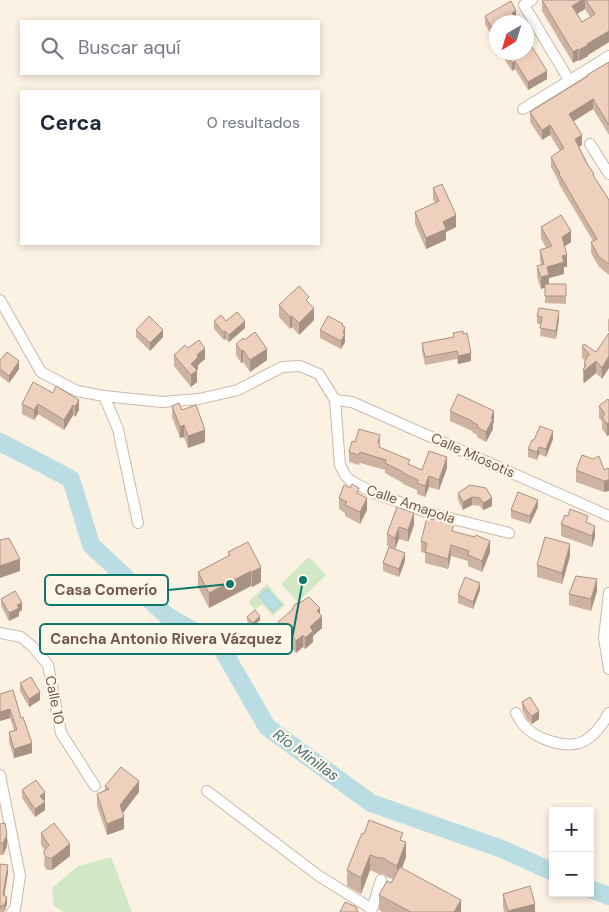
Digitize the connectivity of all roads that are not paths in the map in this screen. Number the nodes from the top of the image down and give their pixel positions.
1 (528, 2) edge
2 (609, 56) edge
3 (569, 80) junction
4 (523, 109) dead end
5 (590, 144) dead end
6 (606, 162) edge
7 (609, 174) edge
8 (0, 300) edge
9 (104, 396) junction
10 (335, 400) junction
11 (609, 516) edge
12 (138, 523) dead end
13 (509, 533) dead end
14 (609, 593) edge
15 (0, 633) edge
16 (609, 670) edge
17 (516, 713) dead end
18 (609, 713) edge
19 (0, 775) edge
20 (95, 786) dead end
21 (207, 791) dead end
22 (381, 880) dead end
23 (372, 911) edge
24 (12, 912) edge

1 - 3 street
2 - 3 street
3 - 4 street
5 - 6 street
6 - 7 street
8 - 9 street, Calle Amapola
9 - 10 street, Calle Amapola
9 - 12 street
10 - 11 street, Calle Miosotis
10 - 13 street, Calle Amapola
14 - 16 street
15 - 20 street, Calle 10
17 - 18 street
19 - 24 street
21 - 23 street
22 - 23 street

